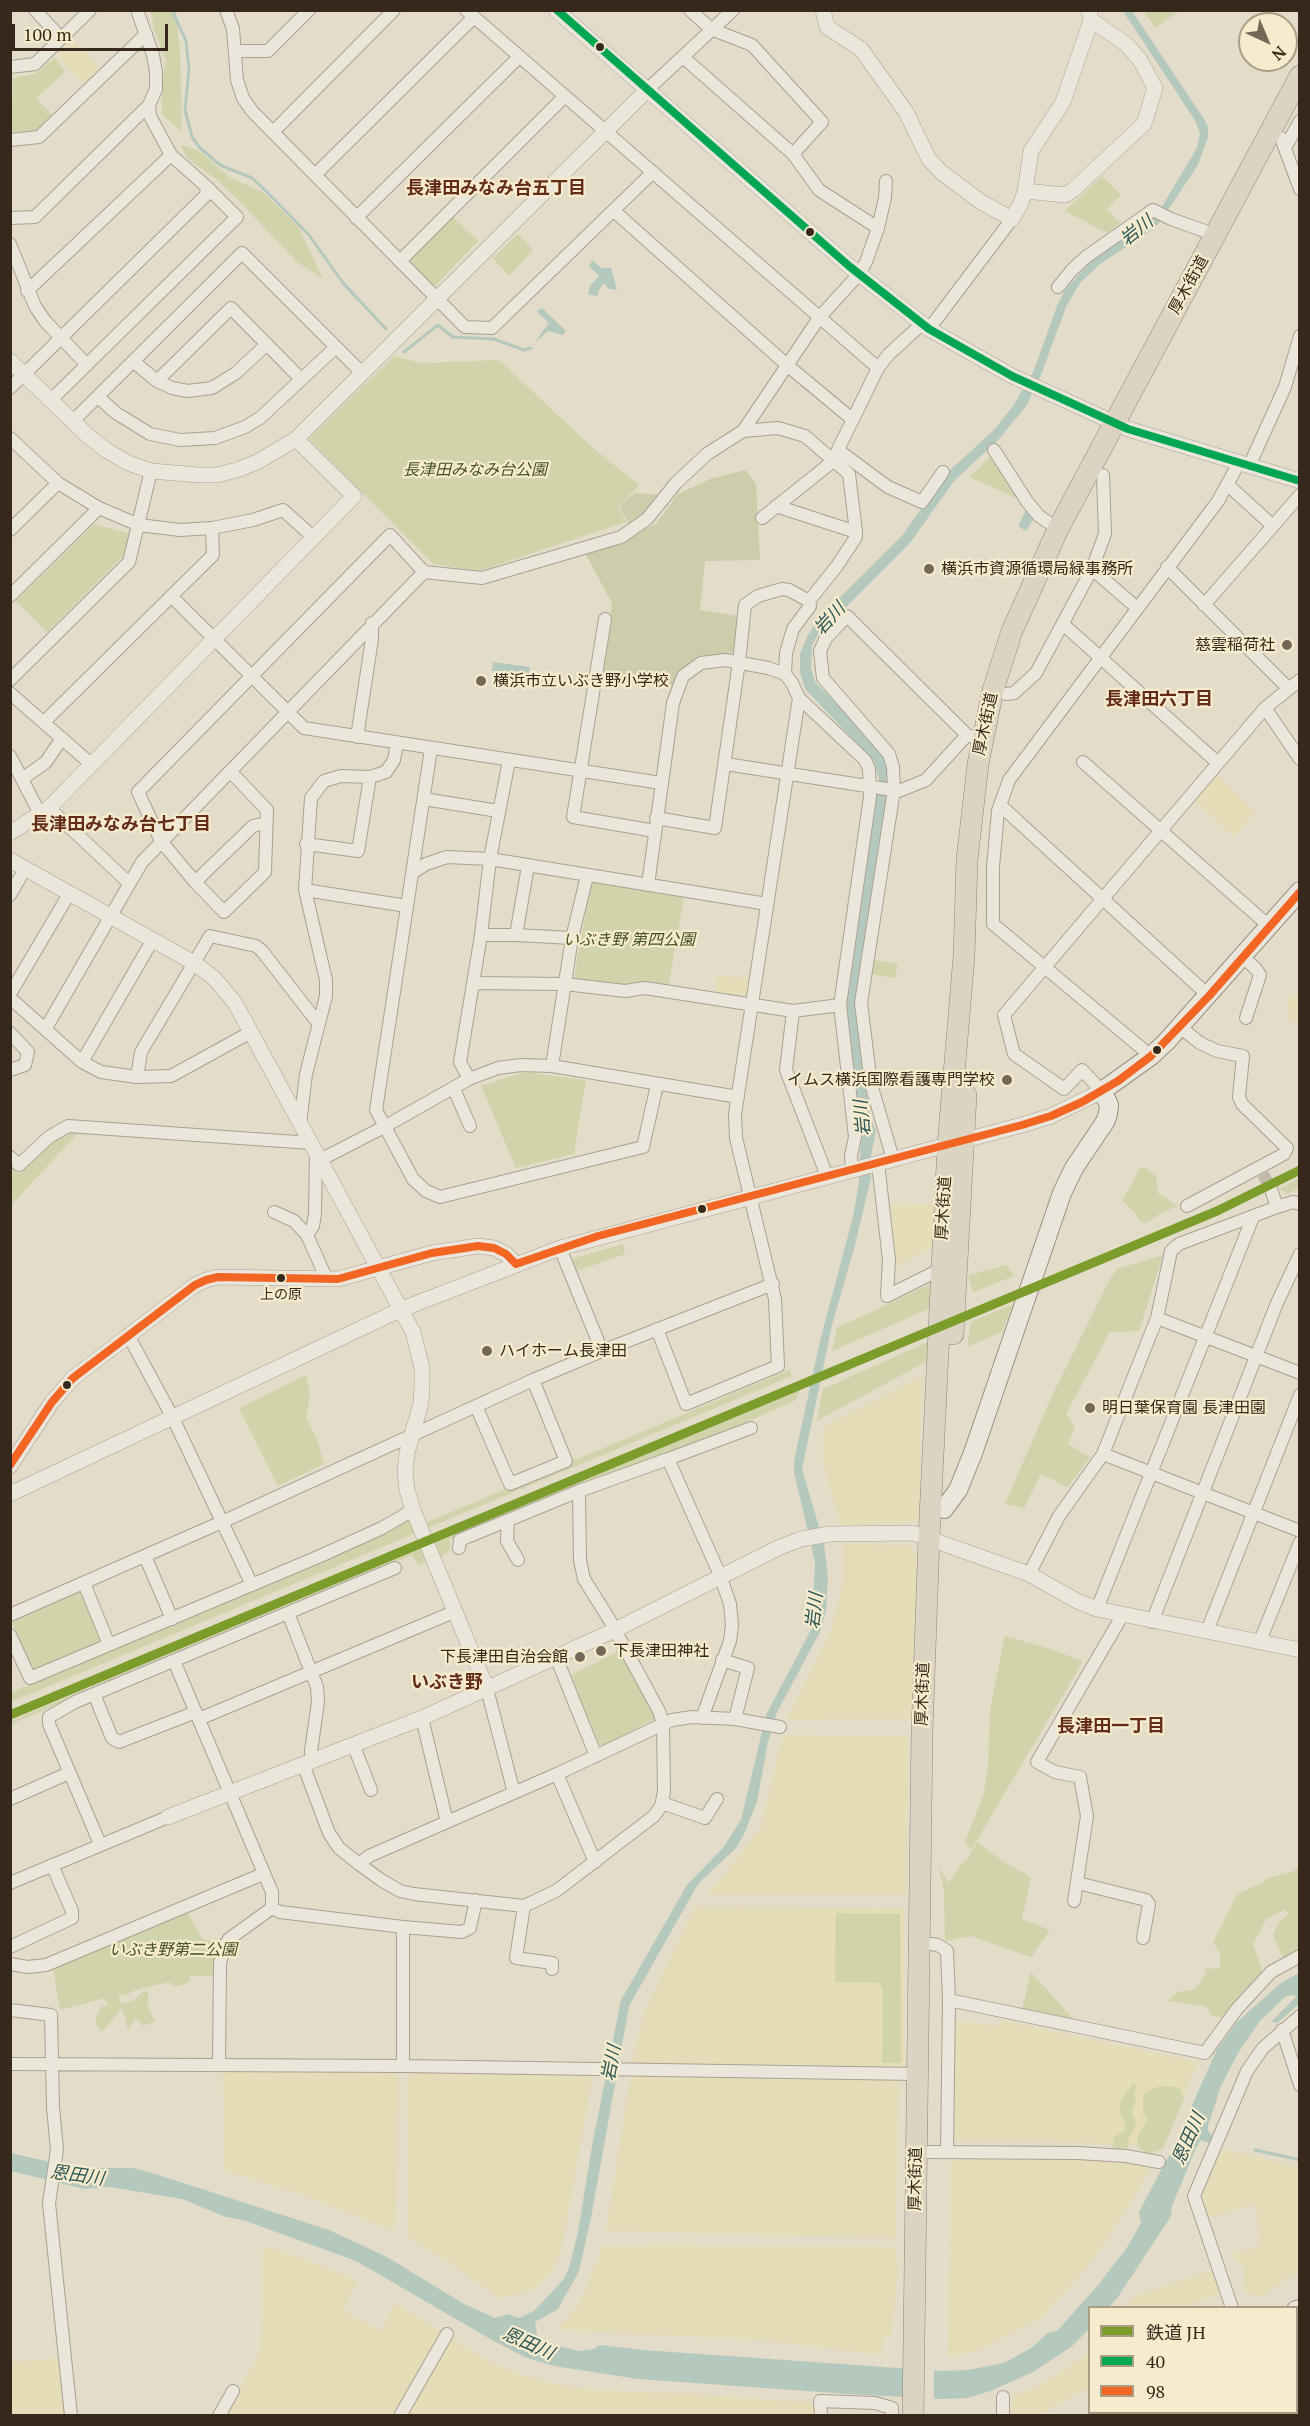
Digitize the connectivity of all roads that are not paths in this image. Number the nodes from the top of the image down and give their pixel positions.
1 (35, 10) edge
2 (90, 10) edge
3 (137, 10) edge
4 (226, 10) edge
5 (309, 10) edge
6 (394, 10) edge
7 (556, 10) edge
8 (690, 10) edge
9 (733, 10) edge
10 (822, 12) edge
11 (470, 14) edge
12 (1090, 15) edge
13 (711, 29) junction
14 (146, 34) junction
15 (61, 38) junction
16 (235, 51) junction
17 (519, 57) junction
18 (683, 57) junction
19 (10, 67) edge
20 (1299, 76) edge
21 (647, 90) junction
22 (565, 96) junction
23 (1299, 102) edge
24 (149, 105) junction
25 (1299, 121) edge
26 (605, 131) junction
27 (273, 132) junction
28 (10, 140) edge
29 (1283, 143) junction
30 (794, 154) junction
31 (171, 155) junction
32 (653, 172) junction
33 (315, 175) junction
34 (886, 181) dead end
35 (207, 187) junction
36 (1299, 189) edge
37 (1025, 191) junction
38 (614, 211) junction
39 (10, 218) edge
40 (356, 218) junction
41 (1012, 219) junction
42 (878, 228) junction
43 (1216, 235) junction
44 (10, 244) edge
45 (400, 261) junction
46 (859, 274) junction
47 (1058, 287) dead end
48 (27, 291) junction
49 (436, 299) junction
50 (819, 318) junction
51 (926, 327) junction
52 (1299, 336) edge
53 (61, 338) junction
54 (267, 344) junction
55 (335, 348) junction
56 (10, 361) edge
57 (134, 362) junction
58 (87, 365) junction
59 (787, 365) junction
60 (878, 368) junction
61 (362, 373) junction
62 (23, 375) junction
63 (301, 379) junction
64 (156, 381) junction
65 (10, 388) edge
66 (55, 396) dead end
67 (98, 397) junction
68 (852, 419) junction
69 (72, 422) junction
70 (1121, 426) junction
71 (743, 431) junction
72 (296, 439) junction
73 (13, 446) edge
74 (994, 450) dead end
75 (835, 454) junction
76 (1244, 464) junction
77 (151, 471) junction
78 (943, 472) dead end
79 (1103, 475) junction
80 (1299, 481) edge
81 (58, 483) junction
82 (1228, 485) junction
83 (1299, 495) edge
84 (776, 506) junction
85 (99, 508) junction
86 (762, 518) dead end
87 (139, 525) junction
88 (1273, 526) junction
89 (212, 528) junction
90 (1058, 529) junction
91 (10, 530) edge
92 (856, 532) junction
93 (313, 537) junction
94 (1167, 567) junction
95 (1092, 569) junction
96 (424, 572) junction
97 (10, 596) edge
98 (171, 596) junction
99 (809, 601) junction
100 (1204, 605) junction
101 (1136, 607) junction
102 (605, 619) dead end
103 (372, 623) junction
104 (1064, 625) junction
105 (213, 638) junction
106 (1100, 657) junction
107 (739, 662) junction
108 (785, 674) junction
109 (252, 676) junction
110 (10, 680) edge
111 (1299, 680) edge
112 (1288, 688) junction
113 (10, 693) edge
114 (1006, 693) junction
115 (800, 698) junction
116 (1265, 708) junction
117 (288, 712) junction
118 (44, 722) junction
119 (357, 737) junction
120 (975, 737) junction
121 (62, 738) junction
122 (397, 743) junction
123 (431, 749) junction
124 (10, 756) edge
125 (1299, 759) edge
126 (101, 760) junction
127 (509, 761) junction
128 (1083, 762) dead end
129 (1218, 763) junction
130 (726, 764) junction
131 (230, 771) junction
132 (579, 772) junction
133 (788, 773) junction
134 (370, 777) junction
135 (22, 779) junction
136 (661, 783) junction
137 (872, 787) junction
138 (893, 790) junction
139 (424, 799) junction
140 (1000, 805) junction
141 (45, 811) junction
142 (498, 811) junction
143 (656, 818) junction
144 (266, 823) junction
145 (1160, 830) junction
146 (655, 831) junction
147 (10, 833) edge
148 (161, 841) junction
149 (306, 844) junction
150 (490, 859) junction
151 (10, 860) edge
152 (528, 866) junction
153 (26, 869) junction
154 (412, 873) junction
155 (587, 876) junction
156 (195, 882) junction
157 (129, 884) junction
158 (648, 885) junction
159 (305, 890) junction
160 (1299, 891) edge
161 (69, 894) junction
162 (10, 895) edge
163 (1103, 899) junction
164 (767, 904) junction
165 (407, 906) junction
166 (111, 918) junction
167 (1269, 926) junction
168 (481, 935) junction
169 (516, 935) junction
170 (572, 938) junction
171 (152, 941) junction
172 (1243, 957) junction
173 (194, 963) junction
174 (1045, 966) junction
175 (473, 983) junction
176 (565, 984) junction
177 (10, 996) edge
178 (1209, 996) junction
179 (752, 1005) junction
180 (840, 1005) junction
181 (793, 1011) junction
182 (1246, 1018) dead end
183 (318, 1023) junction
184 (1180, 1027) junction
185 (46, 1028) junction
186 (251, 1032) junction
187 (10, 1033) edge
188 (1151, 1056) junction
189 (82, 1062) junction
190 (552, 1066) junction
191 (10, 1070) edge
192 (137, 1077) junction
193 (469, 1080) junction
194 (657, 1085) junction
195 (454, 1089) junction
196 (1102, 1091) junction
197 (738, 1097) junction
198 (300, 1124) junction
199 (470, 1126) dead end
200 (384, 1127) junction
201 (956, 1143) junction
202 (315, 1152) junction
203 (10, 1157) edge
204 (883, 1162) junction
205 (853, 1170) junction
206 (827, 1176) junction
207 (1271, 1190) tunnel mouth
208 (751, 1197) junction
209 (1299, 1204) edge
210 (1187, 1206) dead end
211 (1277, 1207) junction
212 (274, 1212) dead end
213 (1252, 1216) junction
214 (307, 1235) junction
215 (560, 1248) junction
216 (1299, 1254) edge
217 (516, 1264) junction
218 (379, 1269) junction
219 (941, 1269) junction
220 (327, 1280) junction
221 (772, 1284) junction
222 (402, 1309) junction
223 (1157, 1318) junction
224 (657, 1329) junction
225 (128, 1335) junction
226 (1206, 1337) junction
227 (602, 1351) junction
228 (1257, 1356) junction
229 (1299, 1373) edge
230 (533, 1380) junction
231 (1299, 1395) edge
232 (476, 1406) junction
233 (173, 1418) junction
234 (751, 1428) dead end
235 (411, 1436) junction
236 (1103, 1454) junction
237 (668, 1459) junction
238 (10, 1466) edge
239 (1150, 1473) junction
240 (579, 1491) junction
241 (1202, 1493) junction
242 (10, 1494) edge
243 (944, 1509) junction
244 (413, 1510) junction
245 (1252, 1514) junction
246 (508, 1520) junction
247 (222, 1522) junction
248 (1299, 1532) edge
249 (935, 1541) junction
250 (1299, 1542) edge
251 (459, 1548) dead end
252 (145, 1557) junction
253 (518, 1560) dead end
254 (394, 1568) dead end
255 (1029, 1574) junction
256 (720, 1575) junction
257 (84, 1583) junction
258 (252, 1586) junction
259 (1097, 1609) junction
260 (456, 1611) junction
261 (288, 1613) junction
262 (10, 1615) edge
263 (1122, 1616) junction
264 (172, 1619) junction
265 (1152, 1622) junction
266 (615, 1630) junction
267 (1207, 1631) junction
268 (10, 1635) edge
269 (1260, 1641) junction
270 (109, 1644) junction
271 (1299, 1650) edge
272 (14, 1653) edge
273 (556, 1657) junction
274 (722, 1660) junction
275 (174, 1661) junction
276 (312, 1671) junction
277 (487, 1689) junction
278 (94, 1694) junction
279 (198, 1716) junction
280 (422, 1718) junction
281 (702, 1718) junction
282 (735, 1719) junction
283 (663, 1724) junction
284 (779, 1727) dead end
285 (353, 1744) junction
286 (596, 1756) junction
287 (308, 1762) junction
288 (69, 1773) junction
289 (557, 1774) junction
290 (371, 1790) dead end
291 (231, 1793) junction
292 (514, 1793) junction
293 (10, 1799) edge
294 (717, 1799) dead end
295 (662, 1803) junction
296 (168, 1817) joint
297 (447, 1822) junction
298 (100, 1844) junction
299 (595, 1862) junction
300 (359, 1864) junction
301 (52, 1865) junction
302 (263, 1874) junction
303 (10, 1883) edge
304 (1077, 1883) junction
305 (476, 1900) junction
306 (1074, 1901) dead end
307 (524, 1906) junction
308 (272, 1908) junction
309 (403, 1928) junction
310 (1143, 1938) dead end
311 (931, 1944) junction
312 (10, 1947) edge
313 (1299, 1956) edge
314 (552, 1963) dead end
315 (10, 1964) edge
316 (949, 2001) junction
317 (10, 2010) edge
318 (1299, 2016) edge
319 (1282, 2030) junction
320 (10, 2064) edge
321 (53, 2064) junction
322 (219, 2065) junction
323 (403, 2066) junction
324 (917, 2074) junction
325 (1299, 2085) edge
326 (937, 2152) junction
327 (1159, 2162) dead end
328 (1232, 2306) edge
329 (447, 2334) dead end
330 (920, 2359) junction
331 (233, 2391) dead end
332 (1003, 2397) dead end
333 (892, 2412) edge
334 (919, 2412) edge
335 (71, 2415) edge
336 (219, 2415) edge
337 (400, 2415) edge
338 (821, 2415) edge
339 (1003, 2415) edge

1 - 15 street
2 - 15 street
3 - 14 street
4 - 16 street
5 - 16 street
6 - 27 street
7 - 21 street
8 - 13 street
9 - 13 street
10 - 41 street
11 - 17 street
11 - 33 street
12 - 37 street
12 - 37 street
13 - 18 street
13 - 30 street
14 - 24 street
14 - 28 street
15 - 19 street
16 - 27 street
17 - 22 street
17 - 40 street
18 - 21 street
18 - 30 street
20 - 43 highway, 厚木街道
21 - 26 street
21 - 46 street
22 - 26 street
22 - 45 street
23 - 29 highway, 厚木街道
24 - 31 street
24 - 39 street
25 - 29 street
26 - 32 street
26 - 49 street
27 - 33 street
29 - 36 street
29 - 70 highway, 厚木街道
30 - 42 street
31 - 35 street
31 - 48 street
32 - 38 street
32 - 50 street
33 - 40 street
34 - 42 street
35 - 53 street
35 - 58 street
37 - 41 street
38 - 49 street
38 - 59 street
40 - 45 street
41 - 51 street
42 - 46 street
43 - 47 street
43 - 70 highway, 厚木街道
44 - 48 street
45 - 49 street
46 - 50 street
46 - 51 street
48 - 53 street
49 - 61 street
50 - 59 street
50 - 60 street
51 - 60 street
51 - 70 street
52 - 76 street
53 - 58 street
53 - 62 street
54 - 63 street
54 - 64 street
54 - 64 street
55 - 57 street
55 - 61 street
55 - 63 street
56 - 62 street
57 - 64 street
57 - 67 street
58 - 66 street
59 - 68 street
59 - 71 street
60 - 68 street
61 - 72 street
62 - 65 street
62 - 69 street
63 - 67 street
67 - 69 street
68 - 75 street
69 - 77 street
70 - 76 street
70 - 79 highway, 厚木街道
70 - 90 highway, 厚木街道
71 - 75 street
71 - 96 street
72 - 77 street
72 - 93 street
73 - 81 street
74 - 90 street
75 - 78 street
75 - 84 street
75 - 92 street
76 - 80 street
76 - 82 street
77 - 87 street
79 - 95 street
79 - 114 highway, 厚木街道
81 - 85 street
81 - 91 street
82 - 88 street
82 - 94 street
83 - 88 street
84 - 86 street
84 - 92 street
85 - 87 street
85 - 97 street
87 - 89 street
87 - 110 street
88 - 100 street
89 - 93 street
89 - 98 street
90 - 120 highway, 厚木街道
92 - 99 street
93 - 105 street
94 - 100 street
94 - 101 street
95 - 101 street
95 - 104 street
96 - 103 street
96 - 109 street
98 - 105 street
98 - 118 street
99 - 107 street
99 - 108 street
100 - 112 street
101 - 106 street
102 - 132 street
103 - 117 street
103 - 119 street
104 - 106 street
104 - 114 street
105 - 109 street
105 - 126 street
106 - 129 street
106 - 140 street
107 - 108 street
107 - 130 street
107 - 136 street
108 - 115 street
109 - 117 street
109 - 148 street
111 - 112 street
112 - 116 street
113 - 118 street
114 - 201 highway, 厚木街道
115 - 133 street
115 - 137 street
116 - 125 street
116 - 129 street
117 - 119 street
117 - 131 street
118 - 121 street
119 - 122 street
120 - 138 street
120 - 138 street
120 - 201 highway, 厚木街道
121 - 126 street
121 - 135 street
122 - 123 street
122 - 134 street
123 - 127 street
123 - 139 street
124 - 135 street
126 - 141 street
127 - 132 street
127 - 142 street
128 - 145 street
129 - 145 street
130 - 133 street
130 - 143 street
131 - 144 street
131 - 148 street
132 - 136 street
132 - 146 street
133 - 137 street
133 - 164 street
134 - 149 street
134 - 149 street
135 - 141 street
136 - 143 street
137 - 138 street
137 - 180 street
138 - 204 street
139 - 142 street
139 - 154 street
140 - 163 street
140 - 174 street
141 - 147 street
141 - 157 street
142 - 150 street
143 - 146 street
144 - 156 street
144 - 156 street
145 - 163 street
145 - 167 street
146 - 158 street
148 - 156 street
148 - 157 street
149 - 159 street
150 - 152 street
150 - 154 street
150 - 168 street
151 - 153 street
152 - 155 street
152 - 169 street
153 - 161 street
153 - 162 street
154 - 165 street
155 - 158 street
155 - 170 street
157 - 166 street
158 - 164 street
159 - 165 street
159 - 183 street
160 - 167 main road
161 - 166 street
161 - 177 street
163 - 174 street
163 - 178 street
164 - 179 street
165 - 200 street
166 - 171 street
166 - 185 street
167 - 172 main road
168 - 169 street
168 - 175 street
169 - 170 street
170 - 176 street
171 - 173 street
171 - 189 street
172 - 178 main road
172 - 182 street
173 - 183 street
173 - 186 street
173 - 192 street
174 - 188 street
174 - 196 street
175 - 176 street
175 - 193 street
176 - 179 street
176 - 190 street
177 - 185 street
178 - 184 main road
179 - 181 street
179 - 197 street
180 - 181 street
180 - 205 street
181 - 206 street
183 - 198 street
184 - 188 main road
184 - 210 street
185 - 189 street
186 - 192 street
186 - 198 street
187 - 191 street
188 - 196 main road
189 - 192 street
190 - 193 street
190 - 194 street
193 - 195 street
194 - 197 street
194 - 200 street
195 - 199 street
195 - 200 street
196 - 201 street
196 - 243 main road
197 - 208 street
198 - 202 street
200 - 202 street
201 - 204 street
201 - 219 highway, 厚木街道
201 - 243 highway, 厚木街道
202 - 203 street
202 - 214 street
202 - 218 street
204 - 205 street
204 - 219 street
205 - 206 street
206 - 208 street
207 - 211 street
208 - 215 street
208 - 221 street
209 - 211 street
211 - 213 street
212 - 214 street
213 - 223 street
213 - 226 street
214 - 220 street
215 - 217 street
215 - 227 street
216 - 228 street
217 - 218 street
217 - 222 street
218 - 220 street
218 - 222 street
219 - 249 highway, 厚木街道
220 - 225 street
221 - 224 street
221 - 224 street
222 - 233 street
222 - 235 street
223 - 226 street
223 - 236 street
224 - 227 street
225 - 233 street
225 - 238 street
226 - 228 street
226 - 239 street
227 - 230 street
228 - 229 street
228 - 241 street
230 - 232 street
230 - 232 street
231 - 245 street
232 - 235 street
233 - 242 street
233 - 247 street
234 - 237 street
235 - 244 street
235 - 247 street
236 - 239 street
236 - 255 street
237 - 240 street
237 - 256 street
239 - 241 street
239 - 259 street
240 - 246 street
240 - 266 street
241 - 245 street
241 - 265 street
243 - 249 highway, 厚木街道
244 - 258 street
244 - 260 street
245 - 248 street
245 - 267 street
246 - 251 street
246 - 253 street
247 - 252 street
247 - 258 street
249 - 255 street
249 - 256 street
249 - 311 highway, 厚木街道
249 - 324 highway, 厚木街道
250 - 269 street
252 - 257 street
252 - 264 street
254 - 261 street
255 - 259 street
256 - 266 street
256 - 274 street
257 - 262 street
257 - 270 street
258 - 264 street
259 - 263 street
260 - 276 street
260 - 277 street
261 - 275 street
261 - 276 street
263 - 265 street
263 - 304 street
264 - 270 street
265 - 267 street
266 - 273 street
266 - 283 street
267 - 269 street
268 - 272 street
269 - 271 street
270 - 272 street
273 - 277 street
273 - 286 street
274 - 281 street
274 - 282 street
275 - 278 street
275 - 279 street
276 - 279 street
276 - 287 street
277 - 280 street
277 - 292 street
278 - 279 street
278 - 288 street
279 - 291 street
280 - 285 street
280 - 297 street
281 - 282 street
281 - 283 street
282 - 284 street
283 - 286 street
283 - 295 street
285 - 287 street
285 - 290 street
286 - 289 street
287 - 291 street
287 - 300 street
288 - 293 street
288 - 298 street
289 - 292 street
289 - 299 street
291 - 296 street
291 - 302 street
292 - 297 street
294 - 295 street
295 - 299 street
296 - 298 street
297 - 300 street
298 - 301 street
299 - 307 street
300 - 305 street
301 - 303 street
301 - 312 street
302 - 308 street
302 - 315 street
304 - 306 street
304 - 310 street
305 - 307 street
305 - 309 street
307 - 314 street
308 - 309 street
308 - 322 street
309 - 323 street
311 - 316 street
311 - 326 highway, 厚木街道
313 - 316 street
316 - 326 street
317 - 321 street
318 - 319 street
319 - 325 street
319 - 328 street
320 - 321 street
321 - 322 street
321 - 335 street
322 - 323 street
323 - 324 street
324 - 330 highway, 厚木街道
326 - 327 street
326 - 330 highway, 厚木街道
329 - 337 street
330 - 334 highway, 厚木街道
331 - 336 street
332 - 339 street
333 - 338 street

